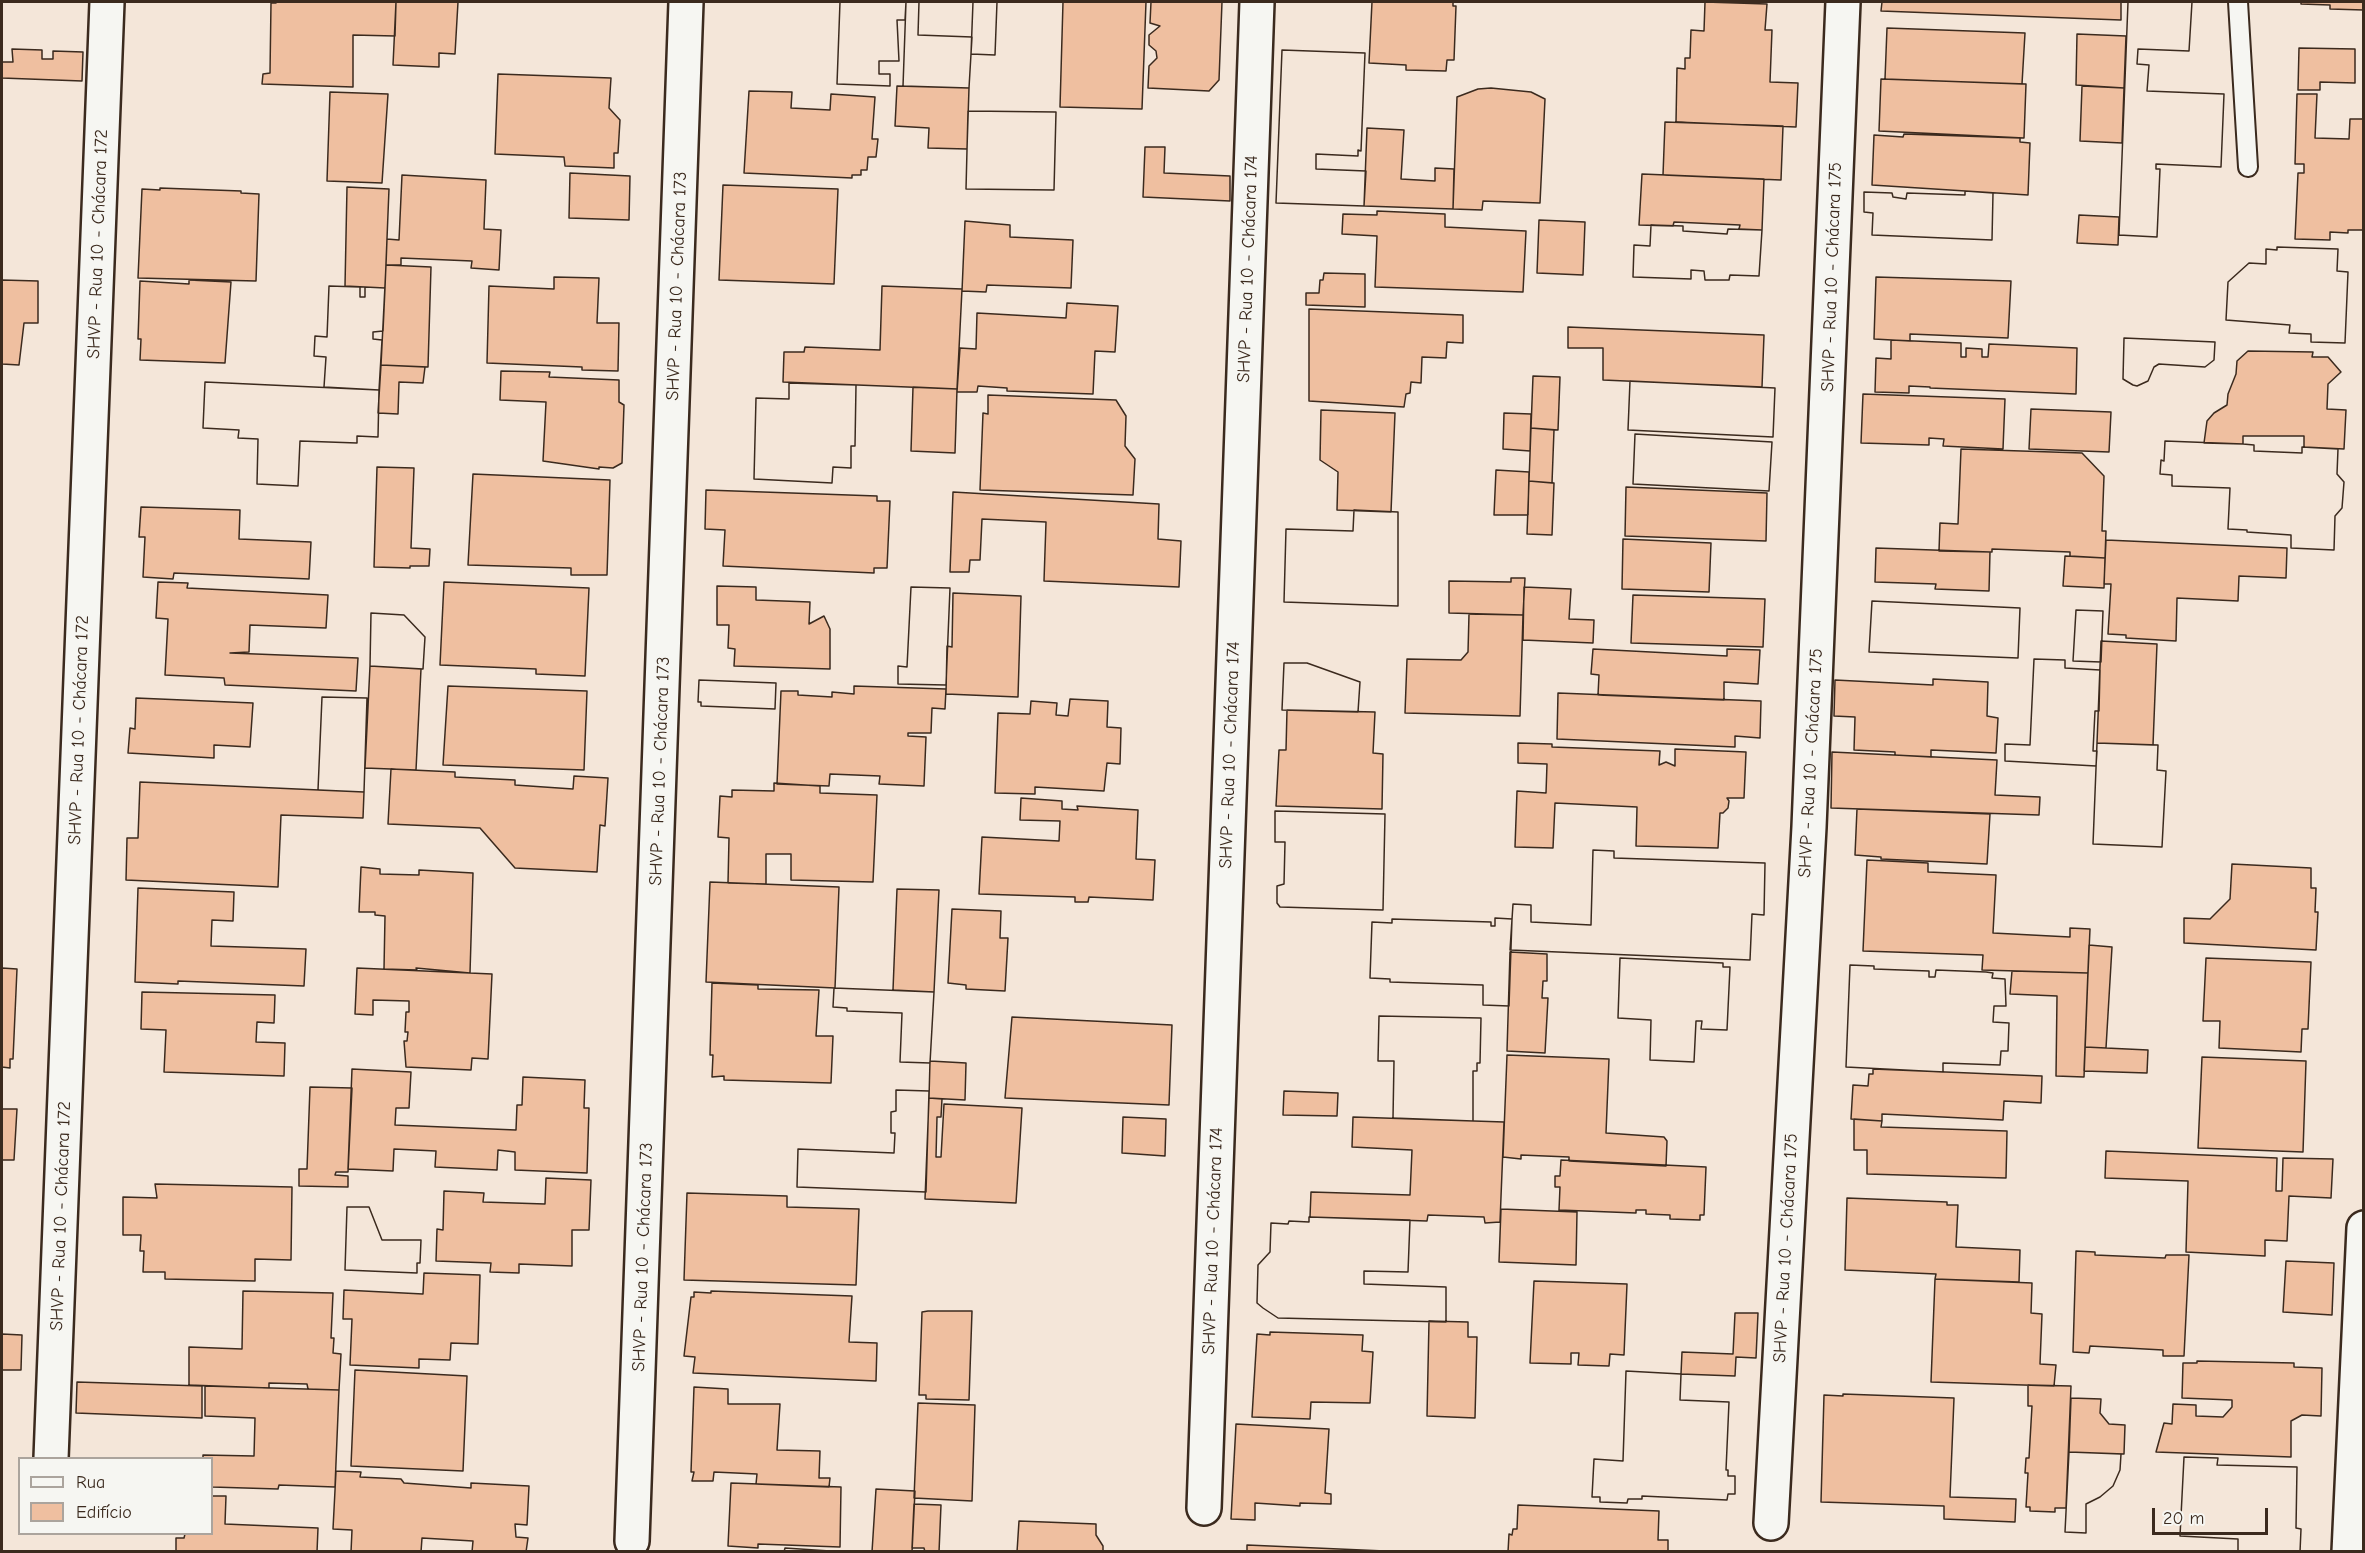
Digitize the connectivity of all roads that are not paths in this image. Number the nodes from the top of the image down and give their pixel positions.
1 (107, 2) edge
2 (686, 2) edge
3 (1257, 2) edge
4 (1843, 2) edge
5 (2238, 2) edge
6 (2248, 167) dead end
7 (2364, 1228) edge
8 (51, 1457) edge
9 (1204, 1508) dead end
10 (1771, 1523) dead end
11 (633, 1541) dead end
12 (2349, 1551) edge

1 - 8 street, SHVP - Rua 10 - Chácara 172
2 - 11 street, SHVP - Rua 10 - Chácara 173
3 - 9 street, SHVP - Rua 10 - Chácara 174
4 - 10 street, SHVP - Rua 10 - Chácara 175
5 - 6 lane
7 - 12 street

